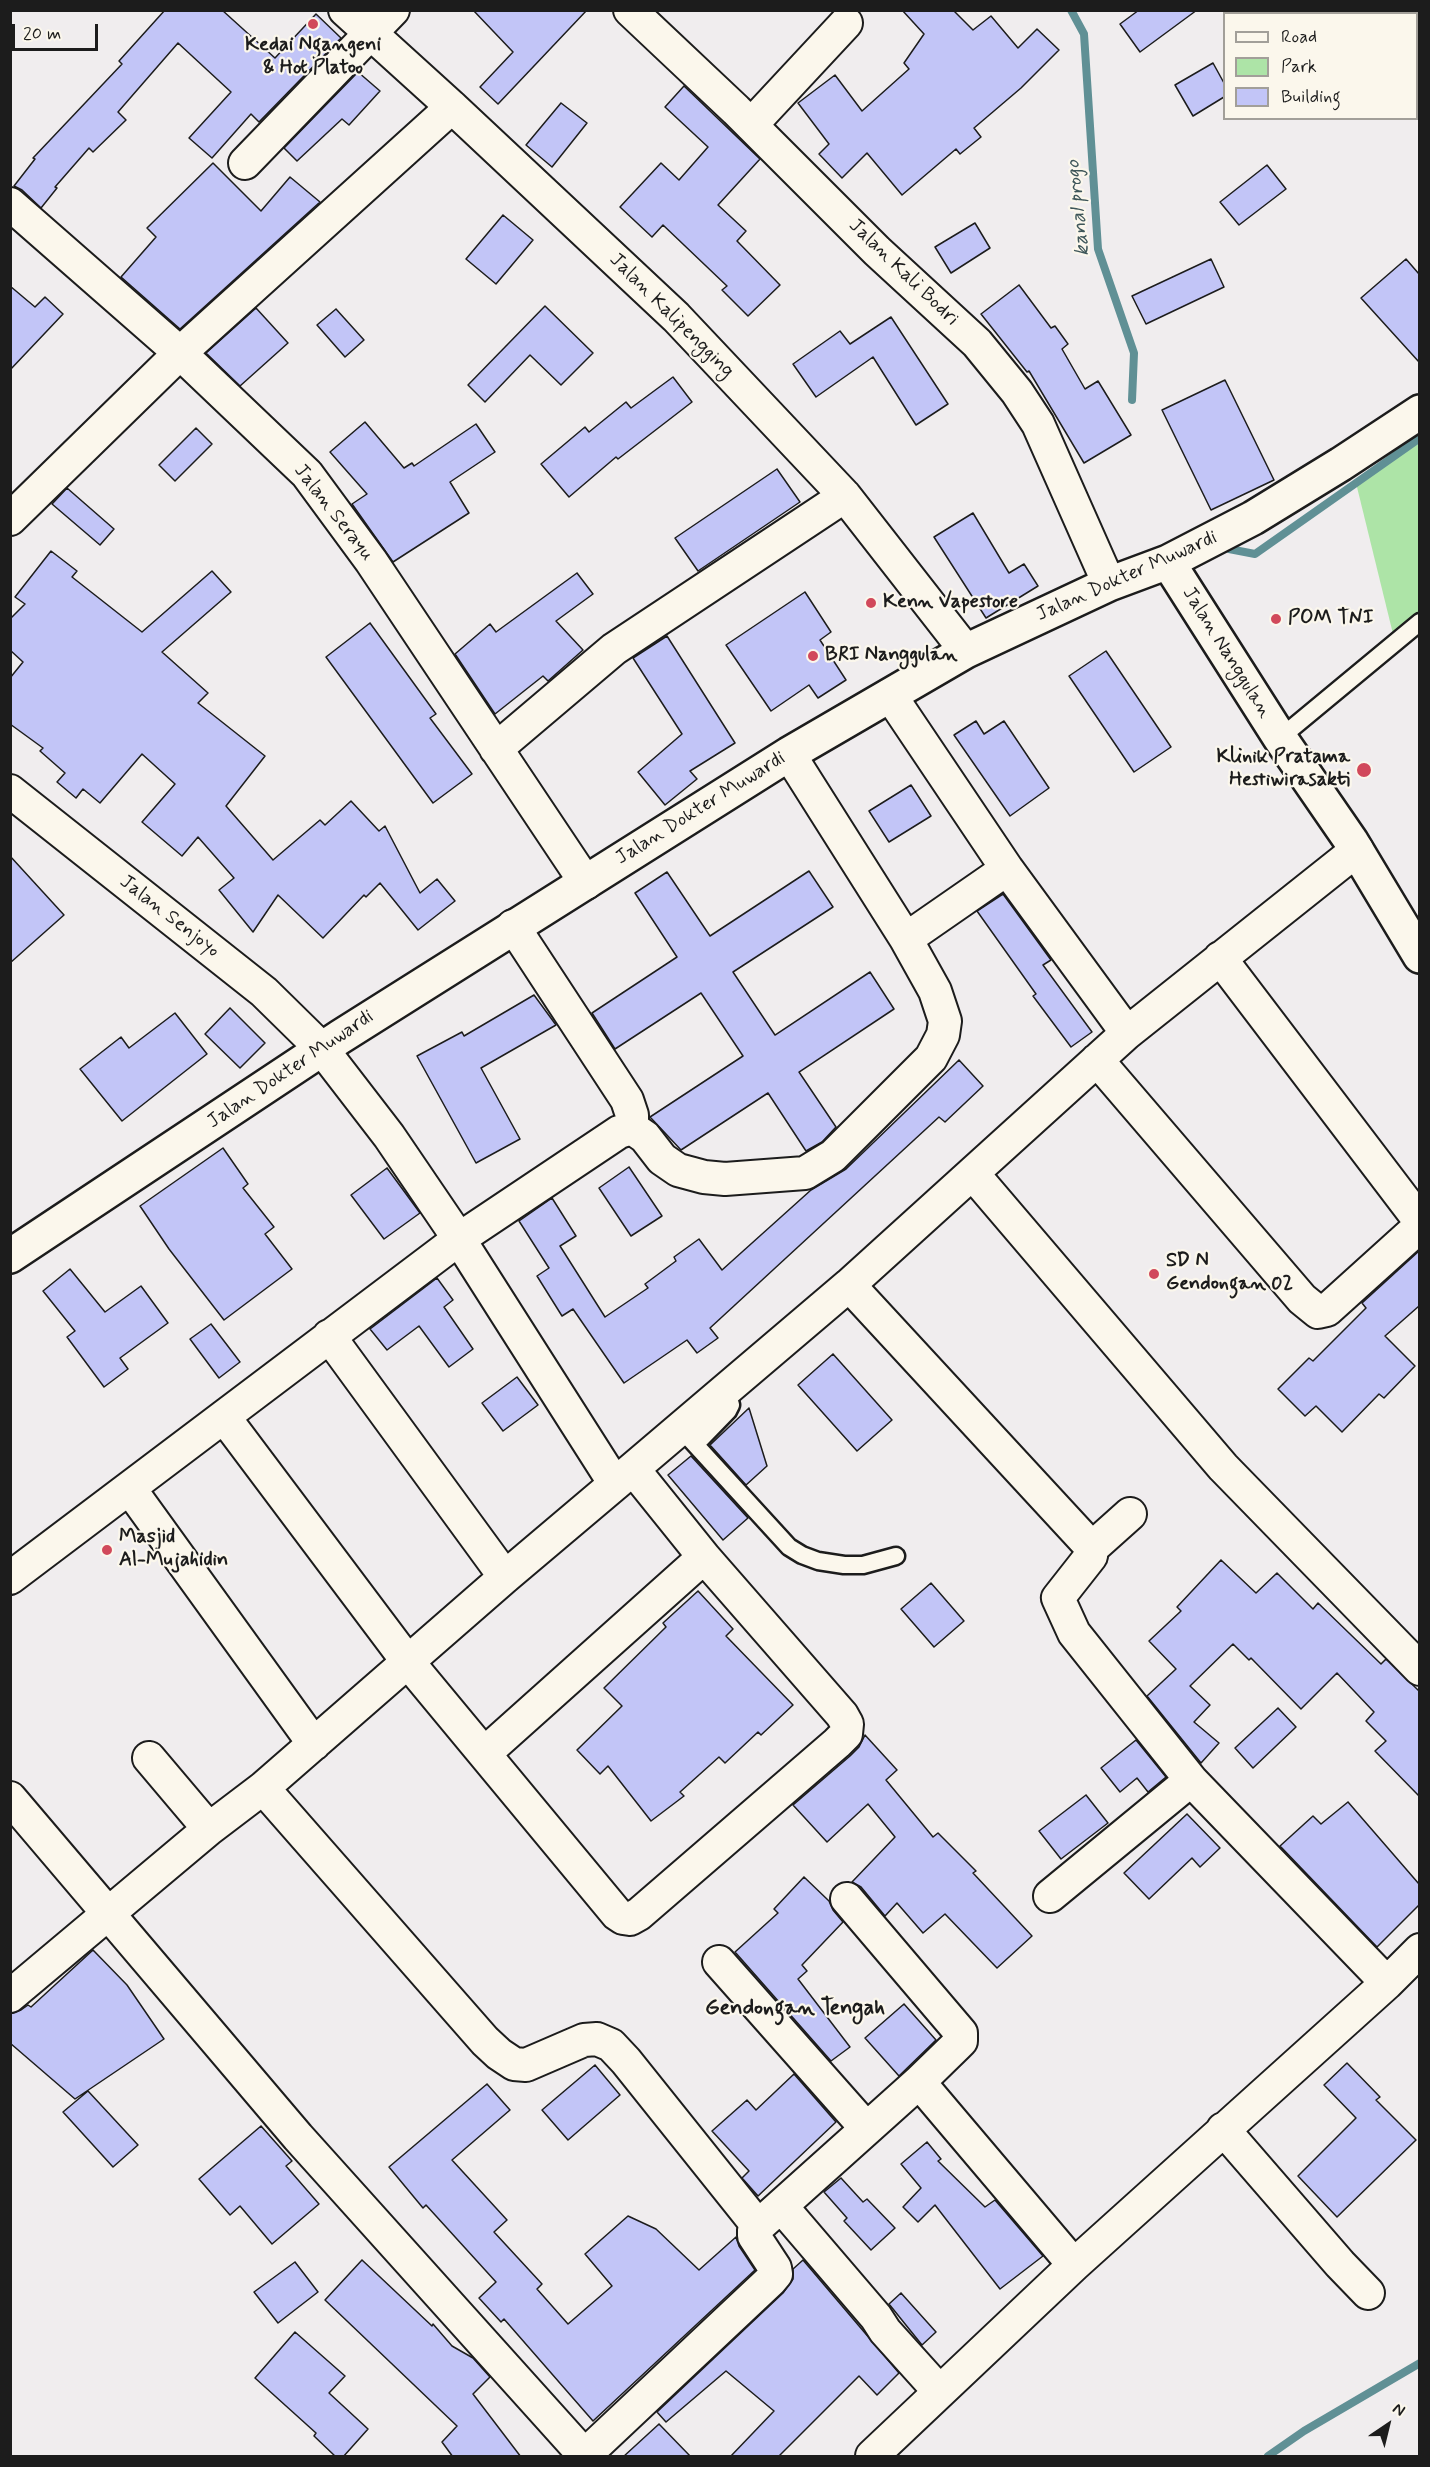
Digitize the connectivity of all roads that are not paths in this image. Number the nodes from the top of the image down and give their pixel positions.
1 (345, 10) edge
2 (393, 10) edge
3 (630, 10) edge
4 (846, 23) dead end
5 (372, 35) junction
6 (452, 107) junction
7 (751, 125) junction
8 (245, 163) dead end
9 (10, 204) edge
10 (180, 353) junction
11 (1419, 412) edge
12 (845, 496) junction
13 (10, 519) edge
14 (1168, 562) junction
15 (1109, 584) junction
16 (1419, 622) edge
17 (966, 651) junction
18 (890, 695) junction
19 (1280, 738) junction
20 (496, 749) junction
21 (789, 754) junction
22 (10, 791) edge
23 (1357, 850) junction
24 (1007, 869) junction
25 (586, 883) junction
26 (513, 926) junction
27 (906, 939) junction
28 (1419, 956) edge
29 (1220, 958) junction
30 (1127, 1033) junction
31 (322, 1049) junction
32 (1097, 1060) junction
33 (632, 1128) junction
34 (973, 1174) junction
35 (1419, 1221) edge
36 (1419, 1226) edge
37 (459, 1239) junction
38 (10, 1256) edge
39 (849, 1285) junction
40 (329, 1336) junction
41 (224, 1417) junction
42 (688, 1436) junction
43 (625, 1477) junction
44 (130, 1489) junction
45 (1130, 1514) dead end
46 (1092, 1548) junction
47 (896, 1556) dead end
48 (704, 1557) junction
49 (505, 1577) junction
50 (10, 1578) edge
51 (408, 1662) junction
52 (1419, 1670) edge
53 (314, 1744) junction
54 (485, 1753) junction
55 (149, 1758) dead end
56 (1191, 1780) junction
57 (263, 1788) junction
58 (10, 1798) edge
59 (210, 1829) junction
60 (1050, 1896) dead end
61 (847, 1899) dead end
62 (108, 1913) junction
63 (1417, 1959) edge
64 (719, 1962) dead end
65 (1387, 1983) junction
66 (10, 1996) edge
67 (919, 2082) junction
68 (866, 2128) junction
69 (1223, 2129) junction
70 (781, 2206) junction
71 (758, 2226) junction
72 (1074, 2265) junction
73 (1368, 2293) dead end
74 (939, 2391) junction
75 (585, 2456) edge
76 (872, 2457) edge

1 - 5 street, Jalan Kalipengging
2 - 5 street
3 - 7 street, Jalan Kali Bodri
4 - 7 street
5 - 6 street, Jalan Kalipengging
5 - 8 street
6 - 10 street
6 - 12 street, Jalan Kalipengging
7 - 15 street, Jalan Kali Bodri
9 - 10 street, Jalan Serayu
10 - 13 street
10 - 20 street, Jalan Serayu
11 - 14 street, Jalan Dokter Muwardi
12 - 17 street, Jalan Kalipengging
12 - 20 street
14 - 15 street, Jalan Dokter Muwardi
14 - 19 street, Jalan Nanggulan
15 - 17 street, Jalan Dokter Muwardi
16 - 19 lane
17 - 18 street, Jalan Dokter Muwardi
18 - 21 street, Jalan Dokter Muwardi
18 - 24 street
19 - 23 street, Jalan Nanggulan
20 - 25 street, Jalan Serayu
21 - 25 street, Jalan Dokter Muwardi
21 - 27 street
22 - 31 street, Jalan Senjoyo
23 - 28 street, Jalan Nanggulan
23 - 29 street
24 - 27 street
24 - 30 street
25 - 26 street, Jalan Dokter Muwardi
26 - 31 street, Jalan Dokter Muwardi
26 - 33 street
27 - 33 street
29 - 30 street
29 - 35 street
30 - 32 street
31 - 37 street, Jalan Senjoyo
31 - 38 street, Jalan Dokter Muwardi
32 - 34 street
32 - 36 street
33 - 37 street
34 - 39 street
34 - 52 street
37 - 40 street
37 - 43 street, Jalan Senjoyo
39 - 42 street
39 - 46 street
40 - 41 street
40 - 49 street
41 - 44 street
41 - 51 street
42 - 43 street
42 - 47 lane
43 - 48 street, Jalan Senjoyo
43 - 49 street
44 - 50 street
44 - 53 street
45 - 46 street
46 - 56 street
48 - 54 street
48 - 54 street, Jalan Senjoyo
49 - 51 street
51 - 53 street
51 - 54 street
53 - 57 street
55 - 59 street
56 - 60 street
56 - 65 street
57 - 59 street
57 - 71 street
58 - 62 street
59 - 62 street
61 - 67 street
62 - 66 street
62 - 75 street
63 - 65 street
64 - 68 street
65 - 69 street
67 - 68 street
67 - 72 street
68 - 70 street
69 - 72 street
69 - 73 street
70 - 71 street
70 - 74 street
71 - 75 street
72 - 74 street
74 - 76 street

